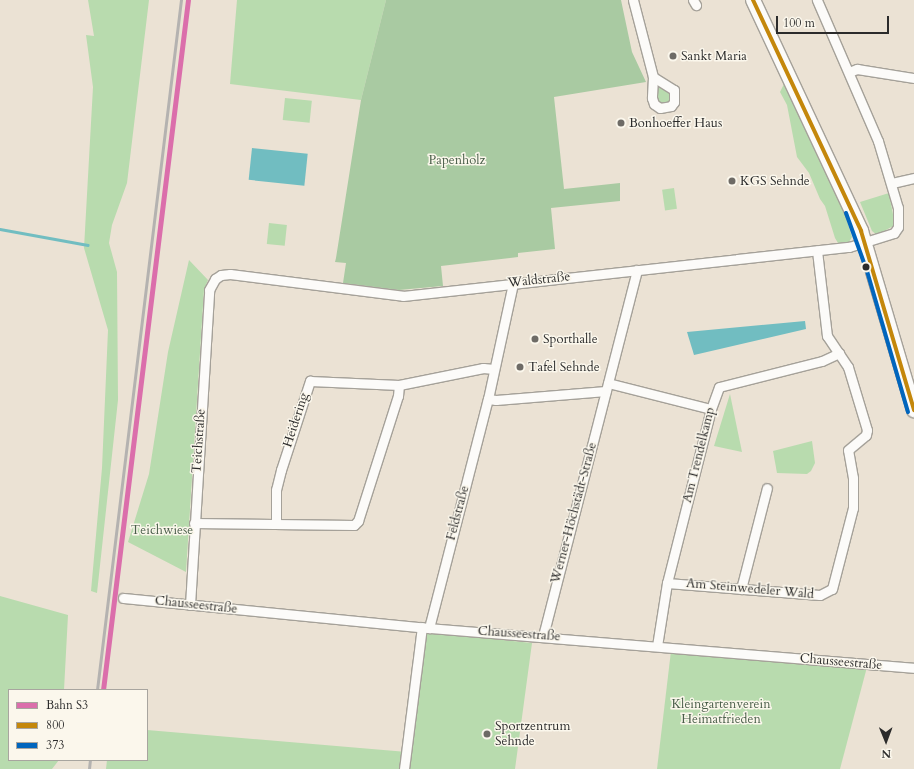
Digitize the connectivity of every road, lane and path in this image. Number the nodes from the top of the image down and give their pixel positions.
1 (632, 0) edge
2 (753, 0) edge
3 (817, 0) edge
4 (849, 72) junction
5 (653, 77) dead end
6 (914, 78) edge
7 (914, 178) edge
8 (892, 183) junction
9 (865, 242) junction
10 (817, 250) junction
11 (636, 270) junction
12 (215, 279) joint
13 (513, 283) junction
14 (839, 353) junction
15 (494, 369) junction
16 (398, 385) junction
17 (607, 387) junction
18 (488, 399) junction
19 (913, 405) edge
20 (711, 409) junction
21 (768, 488) dead end
22 (194, 523) junction
23 (276, 524) junction
24 (667, 583) junction
25 (741, 589) junction
26 (124, 598) dead end
27 (190, 605) junction
28 (426, 627) junction
29 (543, 636) junction
30 (657, 646) junction
31 (914, 668) edge
32 (404, 769) edge

1 - 5 street
2 - 9 main road
3 - 4 street, Waldstraße
4 - 6 street
4 - 8 street, Waldstraße
7 - 8 street
8 - 9 street, Waldstraße
9 - 10 street, Waldstraße
9 - 19 main road
10 - 11 street, Waldstraße
10 - 14 street, Am Steinwedeler Wald
11 - 13 street, Waldstraße
11 - 17 street, Werner-Höchstädt-Straße
12 - 13 street, Waldstraße
12 - 22 street, Teichstraße
13 - 15 street, Feldstraße
14 - 20 street, Am Trendelkamp
14 - 25 street, Am Steinwedeler Wald
15 - 16 street, Heidering
15 - 18 street, Feldstraße
16 - 23 street
16 - 23 street, Heidering
17 - 18 street
17 - 20 street
17 - 29 street, Werner-Höchstädt-Straße
18 - 28 street, Feldstraße
20 - 24 street, Am Trendelkamp
21 - 25 street
22 - 23 street
22 - 27 street, Teichstraße
24 - 25 street, Am Steinwedeler Wald
24 - 30 street, Am Trendelkamp
26 - 27 street, Chausseestraße
27 - 28 street, Chausseestraße
28 - 29 street, Chausseestraße
28 - 32 street, Feldstraße
29 - 30 street, Chausseestraße
30 - 31 street, Chausseestraße

